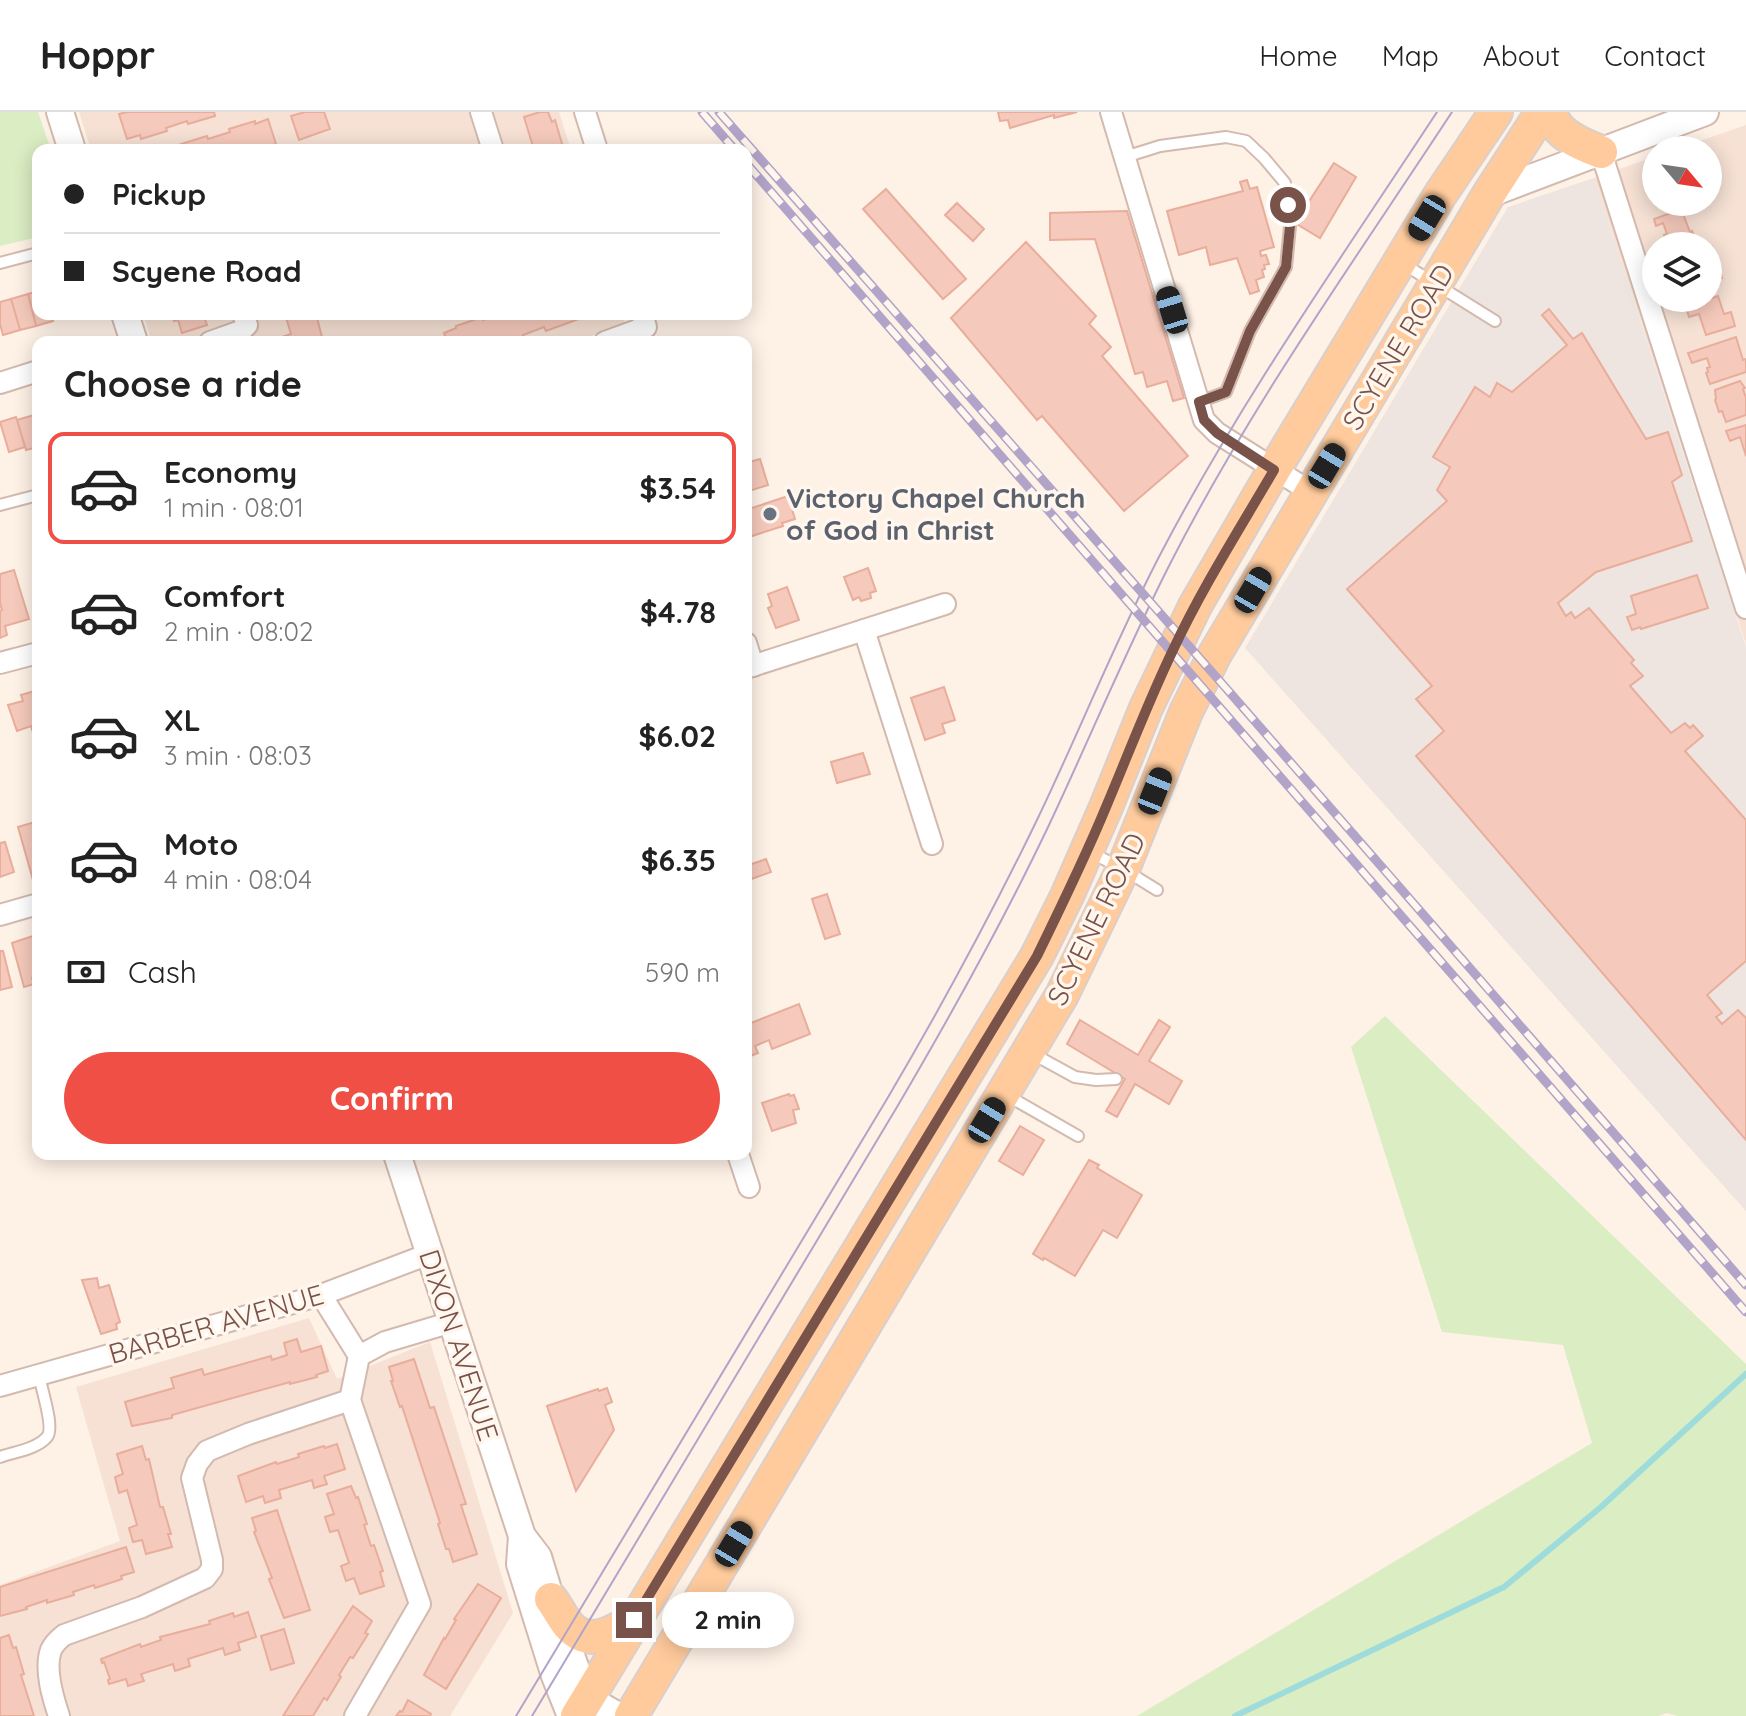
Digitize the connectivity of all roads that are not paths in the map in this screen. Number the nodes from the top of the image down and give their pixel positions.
1 (60, 112) edge
2 (481, 112) edge
3 (1111, 112) edge
4 (1496, 112) edge
5 (1542, 112) edge
6 (1551, 112) edge
7 (1705, 112) edge
8 (70, 144) edge
9 (491, 144) edge
10 (1601, 152) junction
11 (1125, 157) junction
12 (1489, 194) junction
13 (32, 255) edge
14 (1400, 262) junction
15 (0, 263) edge
16 (1435, 284) junction
17 (245, 320) edge
18 (644, 321) edge
19 (1495, 321) dead end
20 (227, 336) edge
21 (616, 336) edge
22 (32, 373) edge
23 (0, 383) edge
24 (1199, 402) junction
25 (1274, 470) junction
26 (1311, 492) junction
27 (32, 497) edge
28 (0, 505) edge
29 (945, 604) dead end
30 (1746, 608) edge
31 (864, 630) junction
32 (32, 655) edge
33 (0, 663) edge
34 (752, 666) edge
35 (932, 844) dead end
36 (1087, 851) junction
37 (1123, 869) junction
38 (1157, 890) dead end
39 (32, 906) edge
40 (0, 915) edge
41 (979, 1051) junction
42 (1016, 1072) junction
43 (1116, 1079) dead end
44 (1078, 1136) dead end
45 (399, 1160) edge
46 (740, 1160) edge
47 (749, 1187) dead end
48 (429, 1254) junction
49 (321, 1295) junction
50 (452, 1322) junction
51 (359, 1356) junction
52 (39, 1375) junction
53 (0, 1386) edge
54 (350, 1400) junction
55 (0, 1457) edge
56 (522, 1536) junction
57 (551, 1599) junction
58 (634, 1620) junction
59 (578, 1710) edge
60 (59, 1716) edge
61 (355, 1716) edge
62 (618, 1716) edge
63 (631, 1716) edge

1 - 8 street
2 - 9 street
3 - 11 street
4 - 14 main road, SCYENE ROAD
5 - 12 main road, SCYENE ROAD
6 - 10 main road
7 - 10 street
10 - 12 street
10 - 30 street
11 - 24 street
11 - 24 lane
12 - 16 main road, SCYENE ROAD
13 - 15 lane
14 - 16 lane
14 - 25 main road, SCYENE ROAD
16 - 19 lane
16 - 26 main road, SCYENE ROAD
17 - 20 street
18 - 21 street
22 - 23 street
24 - 25 street
25 - 26 street
25 - 36 main road, SCYENE ROAD
26 - 37 main road, SCYENE ROAD
27 - 28 lane
29 - 31 street
31 - 34 street
31 - 35 street
32 - 33 street
36 - 37 lane
36 - 41 main road, SCYENE ROAD
37 - 38 lane
37 - 42 main road, SCYENE ROAD
39 - 40 street
41 - 42 main road
41 - 58 main road, SCYENE ROAD
42 - 43 lane
42 - 44 lane
42 - 63 main road, SCYENE ROAD
45 - 48 street, DIXON AVENUE
46 - 47 street
48 - 49 street, BARBER AVENUE
48 - 50 street, DIXON AVENUE
49 - 51 street
49 - 52 street, BARBER AVENUE
50 - 51 street
50 - 56 street, DIXON AVENUE
51 - 54 street
52 - 53 street, BARBER AVENUE
52 - 55 lane
54 - 60 street
54 - 61 street
56 - 57 street, DIXON AVENUE
56 - 59 street, DIXON AVENUE
57 - 58 main road
57 - 59 street, DIXON AVENUE
58 - 59 main road, SCYENE ROAD
59 - 62 street

